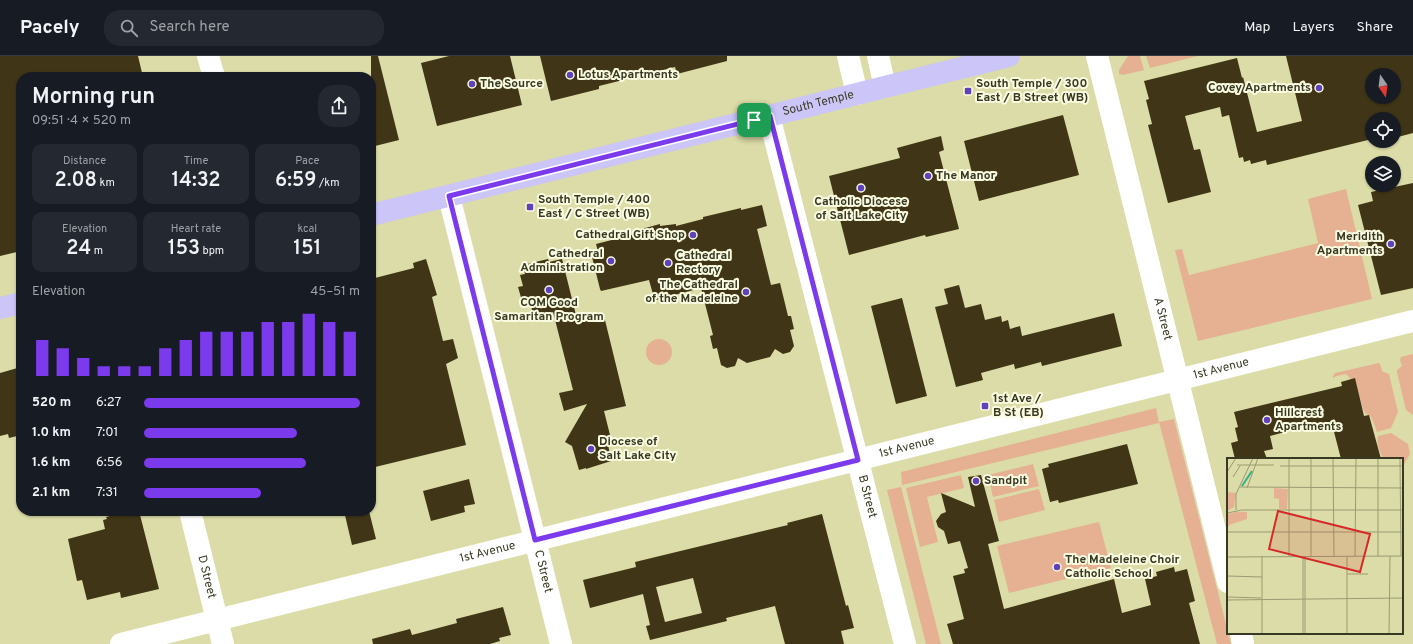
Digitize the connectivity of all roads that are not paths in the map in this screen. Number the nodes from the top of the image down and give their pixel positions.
1 (208, 56) edge
2 (848, 56) edge
3 (878, 56) edge
4 (1009, 56) edge
5 (1097, 56) edge
6 (213, 72) edge
7 (885, 87) junction
8 (857, 94) junction
9 (770, 116) junction
10 (449, 196) junction
11 (376, 214) edge
12 (16, 304) edge
13 (0, 308) edge
14 (1413, 321) edge
15 (1179, 380) junction
16 (858, 460) junction
17 (191, 516) edge
18 (535, 540) junction
19 (1227, 578) edge
20 (217, 620) junction
21 (1241, 634) edge
22 (121, 644) edge
23 (222, 644) edge
24 (561, 644) edge
25 (905, 644) edge
26 (1243, 644) edge

1 - 6 street
2 - 8 street
3 - 7 street
4 - 7 main road, South Temple
5 - 15 street, A Street
7 - 8 main road, South Temple
8 - 9 main road, South Temple
9 - 10 main road, South Temple
9 - 16 street, B Street
10 - 11 main road, South Temple
10 - 18 street, C Street
12 - 13 main road
14 - 15 street, 1st Avenue
15 - 16 street, 1st Avenue
15 - 19 street, A Street
16 - 18 street, 1st Avenue
16 - 25 street, B Street
17 - 20 street, D Street
18 - 20 street, 1st Avenue
18 - 24 street, C Street
20 - 22 street, 1st Avenue
20 - 23 street, D Street
21 - 26 street

